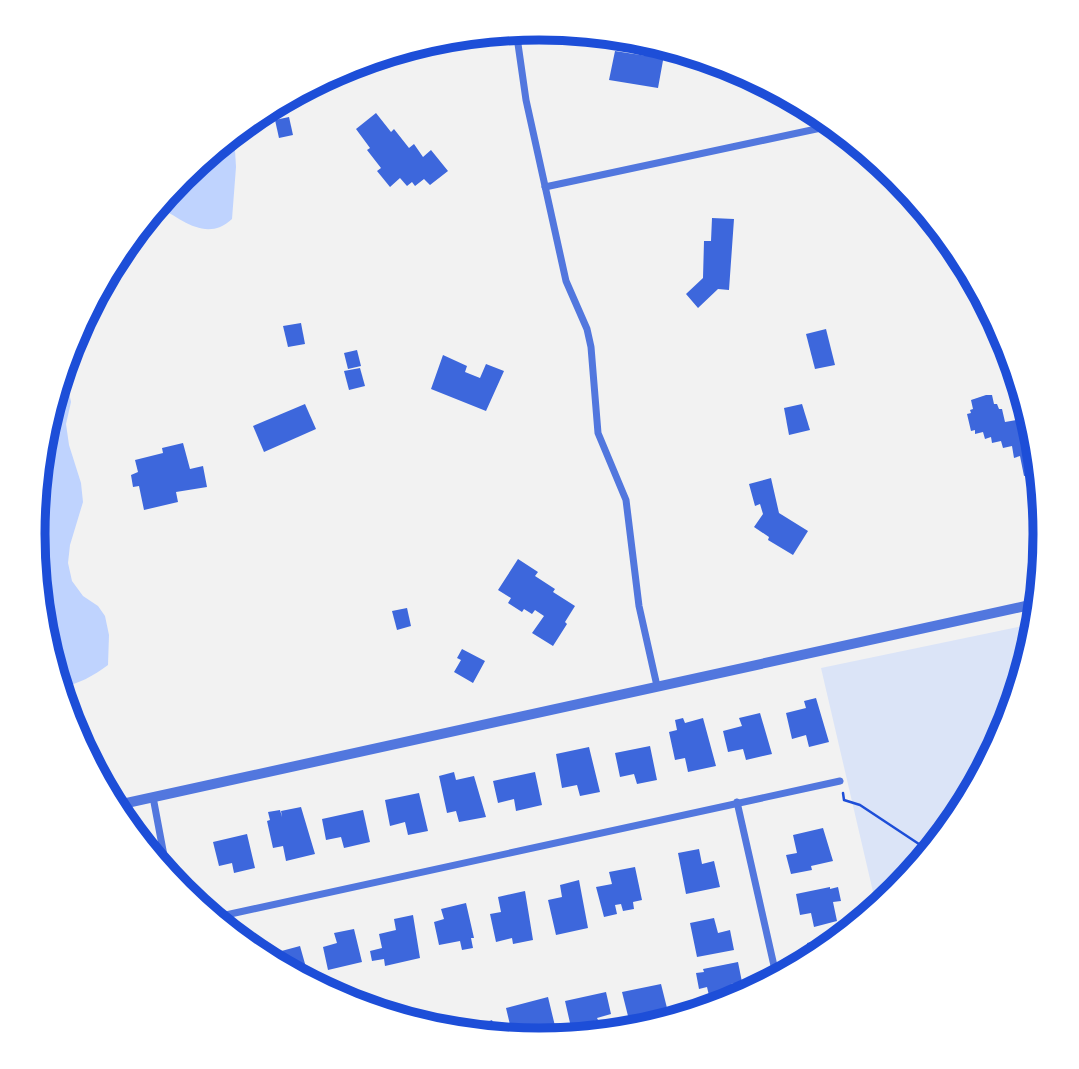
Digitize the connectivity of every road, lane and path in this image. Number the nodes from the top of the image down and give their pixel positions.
1 (518, 41) edge
2 (820, 128) edge
3 (545, 187) junction
4 (1029, 605) edge
5 (657, 686) junction
6 (840, 781) joint
7 (153, 797) junction
8 (737, 802) junction
9 (125, 803) edge
10 (922, 846) edge
11 (164, 855) edge
12 (225, 915) edge
13 (775, 969) edge

1 - 3 street
2 - 3 street
3 - 5 street
4 - 5 street
5 - 7 street
6 - 8 street
6 - 10 path
7 - 9 street
7 - 11 street
8 - 12 street
8 - 13 street

